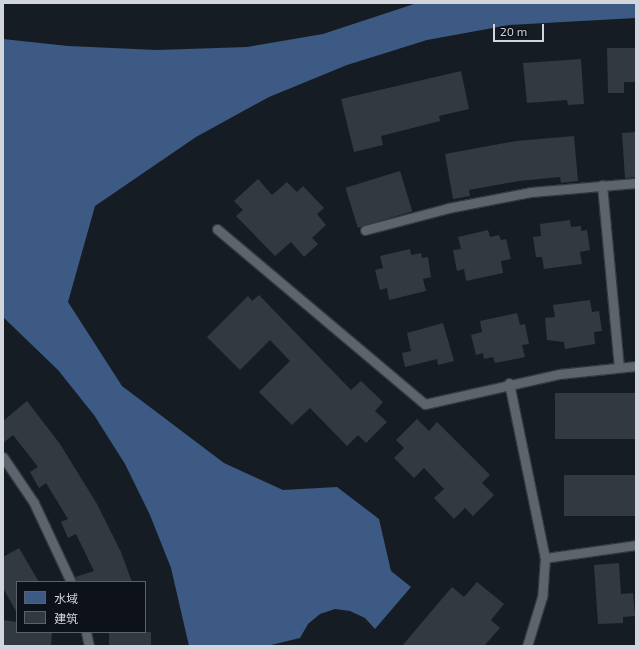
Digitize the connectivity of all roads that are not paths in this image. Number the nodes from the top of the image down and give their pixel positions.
1 (636, 183) edge
2 (602, 185) junction
3 (217, 229) dead end
4 (365, 230) dead end
5 (636, 366) edge
6 (619, 367) junction
7 (509, 383) junction
8 (3, 458) edge
9 (636, 545) edge
10 (545, 558) junction
11 (71, 581) edge
12 (86, 633) edge
13 (89, 646) edge
14 (527, 646) edge

1 - 2 lane
2 - 4 lane
2 - 6 lane
3 - 7 lane
5 - 6 lane
6 - 7 lane
7 - 10 lane
8 - 11 lane
9 - 10 lane
10 - 14 lane
12 - 13 lane

